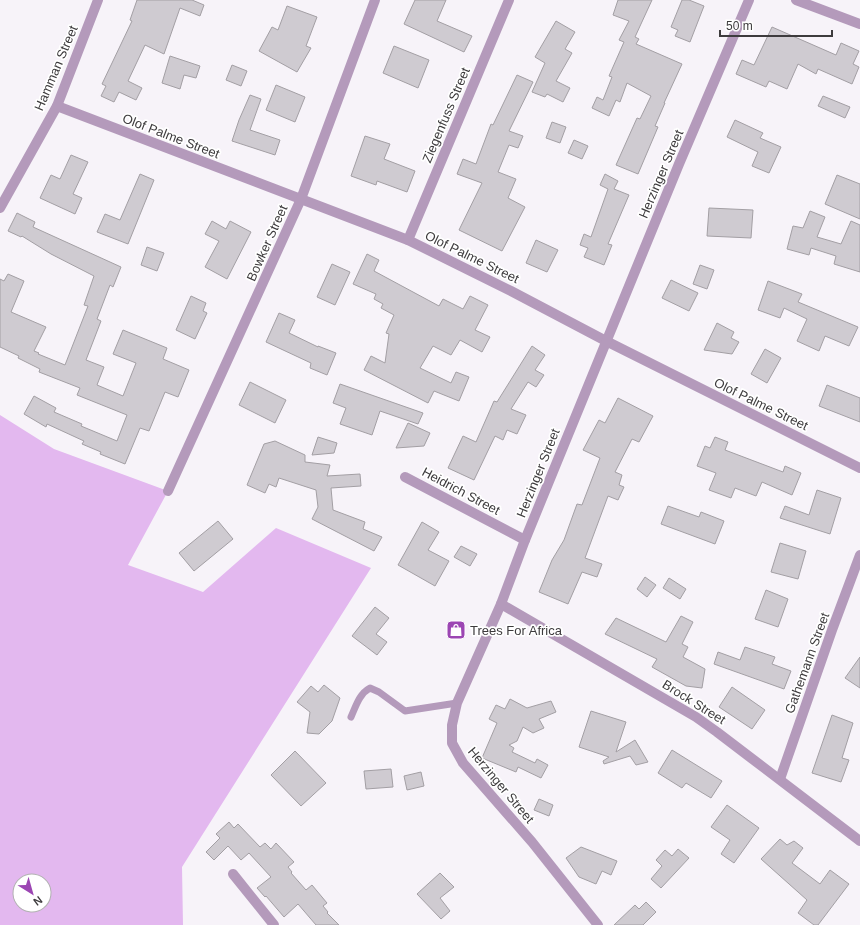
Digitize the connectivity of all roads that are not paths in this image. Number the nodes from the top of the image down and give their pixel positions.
1 (98, 0) edge
2 (375, 0) edge
3 (509, 0) edge
4 (749, 0) edge
5 (796, 0) edge
6 (860, 24) edge
7 (57, 106) junction
8 (301, 199) junction
9 (0, 208) edge
10 (408, 240) junction
11 (606, 342) junction
12 (860, 468) edge
13 (405, 477) dead end
14 (168, 491) dead end
15 (526, 540) junction
16 (860, 555) edge
17 (501, 604) junction
18 (457, 703) junction
19 (351, 717) dead end
20 (780, 779) junction
21 (860, 842) edge
22 (234, 874) dead end
23 (274, 925) edge
24 (598, 925) edge

1 - 7 street, Hamman Street
2 - 8 street, Bowker Street
3 - 10 street, Ziegenfuss Street
4 - 11 street, Herzinger Street
5 - 6 street
7 - 8 street, Olof Palme Street
7 - 9 street, Hamman Street
8 - 10 street, Olof Palme Street
8 - 14 street, Bowker Street
10 - 11 street, Olof Palme Street
11 - 12 street, Olof Palme Street
11 - 15 street, Herzinger Street
13 - 15 street, Heidrich Street
15 - 17 street, Herzinger Street
16 - 20 street, Gathemann Street
17 - 18 street, Herzinger Street
17 - 20 street, Brock Street
18 - 19 lane
18 - 24 street, Herzinger Street
20 - 21 street, Brock Street
22 - 23 street

